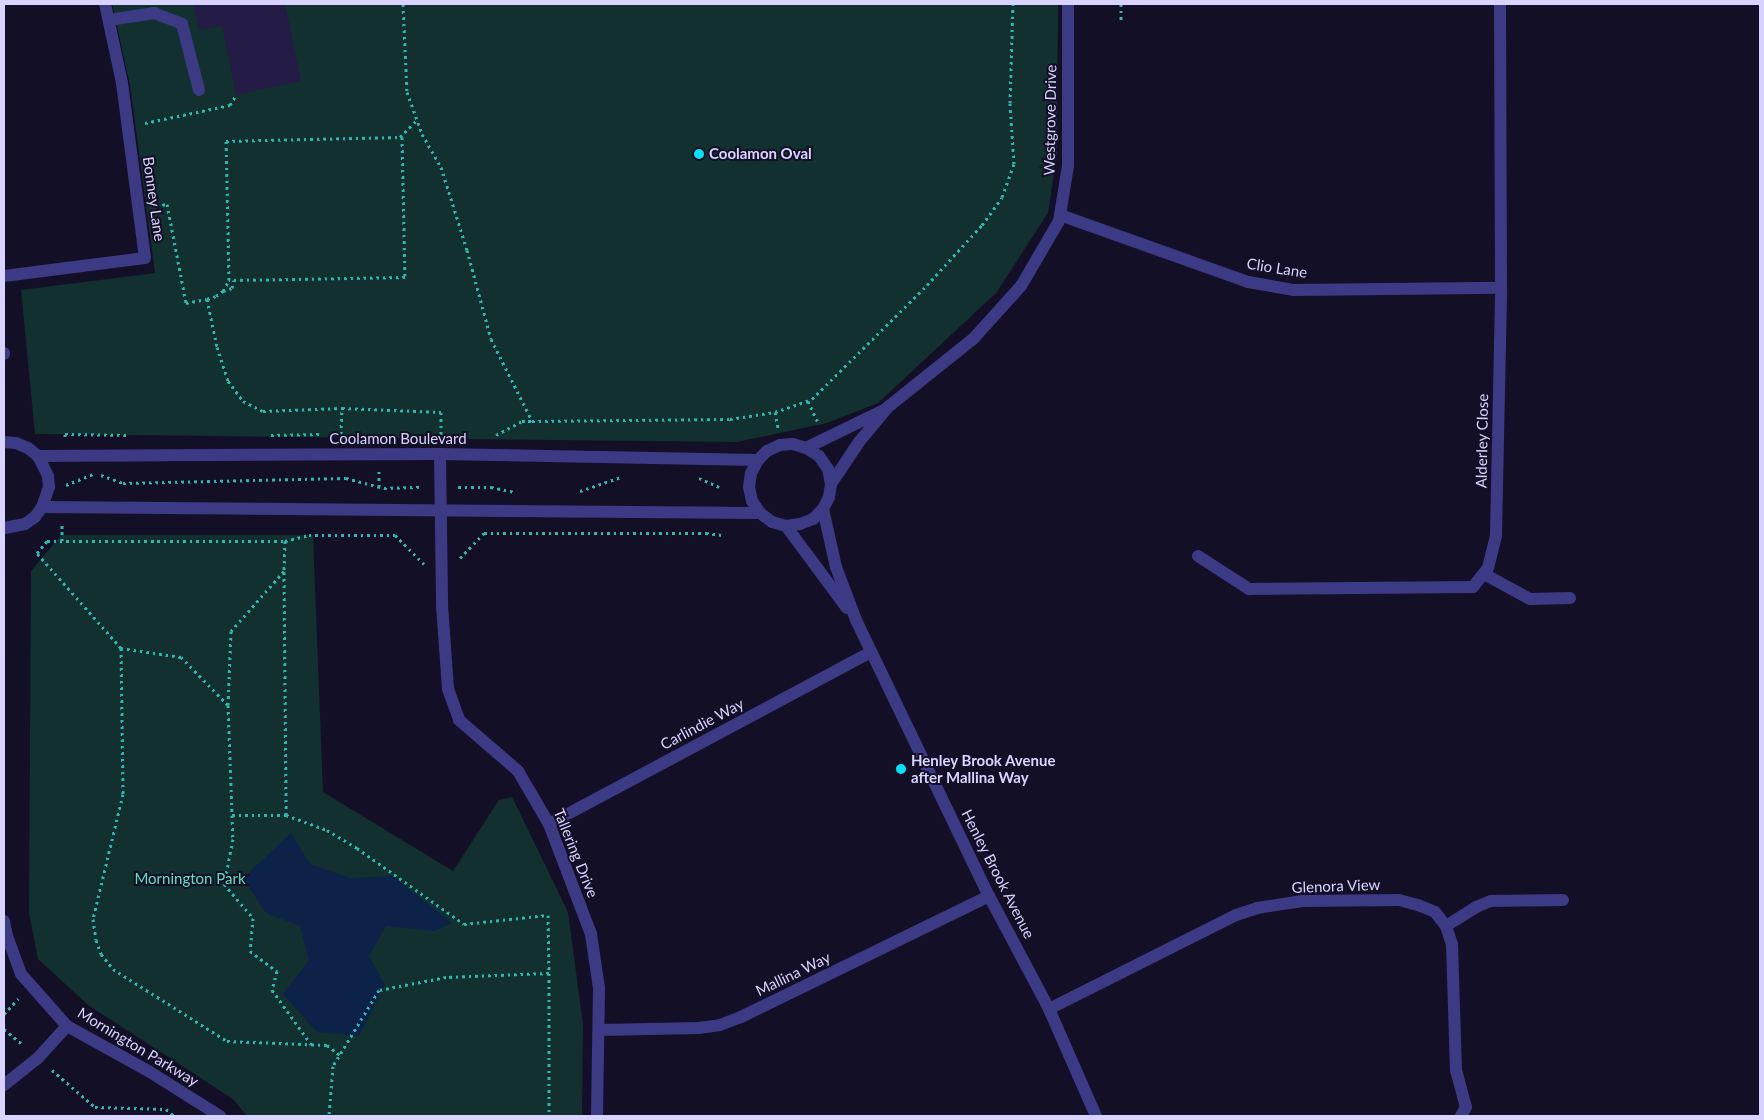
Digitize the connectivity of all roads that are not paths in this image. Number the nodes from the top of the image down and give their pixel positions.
1 (105, 4) edge
2 (1068, 4) edge
3 (1500, 4) edge
4 (108, 20) junction
5 (199, 90) dead end
6 (1060, 215) junction
7 (4, 276) edge
8 (1501, 288) junction
9 (888, 407) junction
10 (4, 442) edge
11 (806, 448) junction
12 (440, 454) junction
13 (38, 456) junction
14 (758, 460) junction
15 (831, 484) junction
16 (42, 507) junction
17 (823, 509) junction
18 (440, 511) junction
19 (760, 513) junction
20 (786, 526) junction
21 (4, 528) edge
22 (1198, 556) dead end
23 (1484, 574) junction
24 (1570, 598) dead end
25 (856, 620) junction
26 (871, 652) junction
27 (549, 824) junction
28 (989, 896) junction
29 (1563, 900) dead end
30 (4, 921) edge
31 (1446, 926) junction
32 (1049, 1009) junction
33 (67, 1026) junction
34 (600, 1030) junction
35 (4, 1085) edge
36 (1463, 1112) edge
37 (220, 1116) edge
38 (597, 1116) edge
39 (1096, 1116) edge

1 - 4 street, Bonney Lane
2 - 6 street, Westgrove Drive
3 - 8 street, Alderley Close
4 - 5 street
4 - 7 street, Bonney Lane
6 - 8 street, Clio Lane
6 - 9 street, Westgrove Drive
8 - 23 street, Alderley Close
9 - 11 street, Westgrove Drive
9 - 15 street, Westgrove Drive
10 - 13 street
11 - 14 street
11 - 15 street
12 - 13 street, Coolamon Boulevard
12 - 14 street, Coolamon Boulevard
12 - 18 street, Tallering Drive
13 - 16 street
14 - 19 street
15 - 17 street
16 - 18 street
16 - 21 street
17 - 20 street
17 - 25 street, Henley Brook Avenue
18 - 19 street
18 - 27 street, Tallering Drive
19 - 20 street
20 - 25 street, Henley Brook Avenue
22 - 23 street
23 - 24 street
25 - 26 street, Henley Brook Avenue
26 - 27 street, Carlindie Way
26 - 28 street, Henley Brook Avenue
27 - 34 street, Tallering Drive
28 - 32 street, Henley Brook Avenue
28 - 34 street, Mallina Way
29 - 31 street
30 - 33 street, Mornington Parkway
31 - 32 street, Glenora View
31 - 36 street
32 - 39 street, Henley Brook Avenue
33 - 35 street
33 - 37 street, Mornington Parkway
34 - 38 street, Tallering Drive

